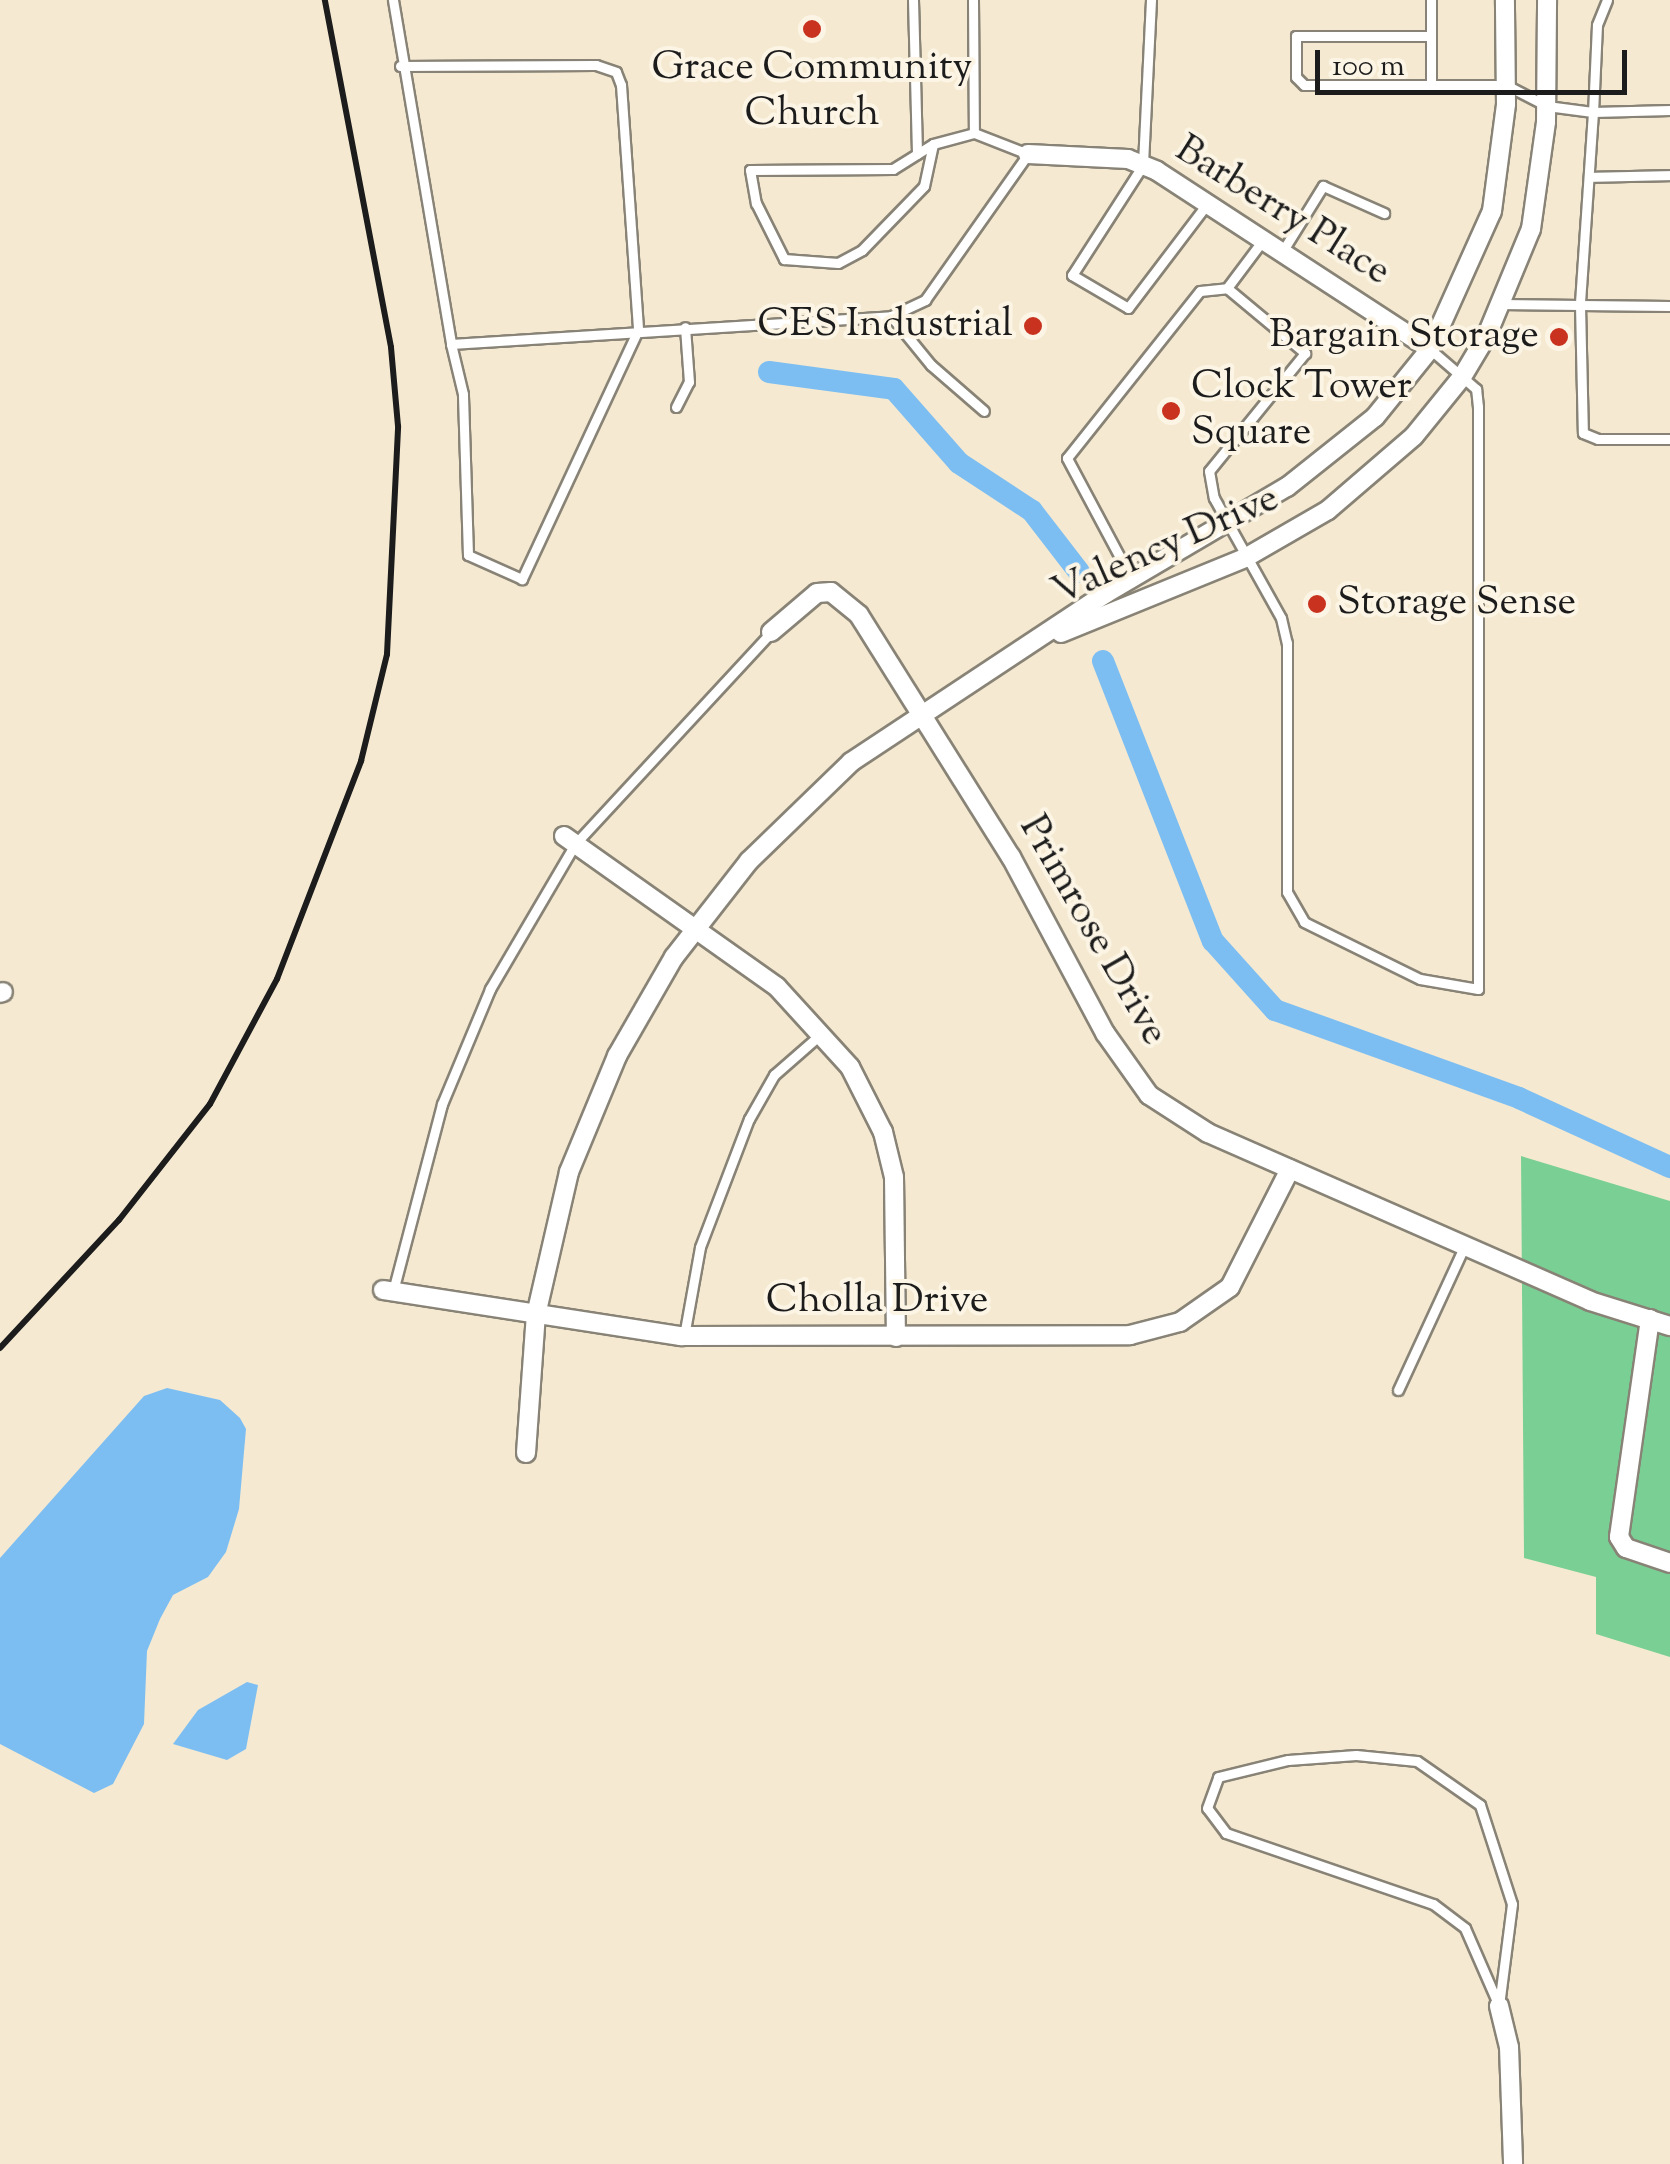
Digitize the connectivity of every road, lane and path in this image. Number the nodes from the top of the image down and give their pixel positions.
1 (393, 0) edge
2 (914, 0) edge
3 (972, 0) edge
4 (1151, 0) edge
5 (1431, 0) edge
6 (1505, 0) edge
7 (1547, 0) edge
8 (1607, 0) edge
9 (1431, 36) junction
10 (400, 66) junction
11 (1431, 85) junction
12 (1506, 85) junction
13 (1547, 106) junction
14 (1670, 110) edge
15 (1593, 112) junction
16 (974, 132) junction
17 (934, 144) junction
18 (917, 154) junction
19 (1028, 154) junction
20 (1143, 165) junction
21 (1670, 176) edge
22 (1589, 177) junction
23 (1208, 204) junction
24 (1384, 213) dead end
25 (1263, 240) junction
26 (1282, 252) junction
27 (1228, 288) junction
28 (1501, 304) junction
29 (1580, 304) junction
30 (1670, 306) edge
31 (891, 316) junction
32 (684, 327) junction
33 (638, 330) junction
34 (451, 344) junction
35 (1430, 348) junction
36 (1462, 377) junction
37 (676, 407) dead end
38 (984, 411) dead end
39 (1670, 439) edge
40 (1226, 522) junction
41 (1245, 558) junction
42 (1131, 578) junction
43 (771, 632) joint
44 (1046, 638) junction
45 (921, 712) junction
46 (570, 840) junction
47 (693, 930) junction
48 (824, 1031) junction
49 (1290, 1168) junction
50 (1465, 1245) junction
51 (388, 1291) joint
52 (536, 1315) junction
53 (1650, 1319) junction
54 (1670, 1326) edge
55 (684, 1336) junction
56 (896, 1337) junction
57 (1398, 1390) dead end
58 (526, 1453) dead end
59 (1670, 1564) edge
60 (1499, 2006) junction
61 (1513, 2164) edge

1 - 10 lane
2 - 18 lane
3 - 16 lane
4 - 20 lane
5 - 9 lane
6 - 12 street, Valency Drive
7 - 13 street, Valency Drive
8 - 15 lane
9 - 11 lane
9 - 11 lane
10 - 33 lane
10 - 34 lane
11 - 12 lane
12 - 13 lane
12 - 35 street, Valency Drive
13 - 15 lane
13 - 28 street, Valency Drive
14 - 15 lane
15 - 22 lane
16 - 17 lane
16 - 19 lane
17 - 18 lane
17 - 18 lane
19 - 20 street, Barberry Place
19 - 31 lane
20 - 23 street, Barberry Place
20 - 23 lane
21 - 22 lane
22 - 29 lane
23 - 25 street, Barberry Place
24 - 26 lane
25 - 26 street, Barberry Place
25 - 27 lane
26 - 35 street, Barberry Place
27 - 40 lane
27 - 42 lane
28 - 29 lane
28 - 36 street, Valency Drive
29 - 30 lane
29 - 39 lane
31 - 32 lane
31 - 38 lane
32 - 33 lane
32 - 37 lane
33 - 34 lane
33 - 34 lane
35 - 36 lane
35 - 40 street, Valency Drive
36 - 41 street, Valency Drive
36 - 41 lane
40 - 41 lane
40 - 42 street, Valency Drive
41 - 44 street, Valency Drive
42 - 44 street, Valency Drive
43 - 45 street, Primrose Drive
43 - 46 lane
44 - 45 street, Valency Drive
45 - 47 street, Valency Drive
45 - 49 street, Primrose Drive
46 - 47 street
46 - 51 lane
47 - 48 street
47 - 52 street, Valency Drive
48 - 55 lane
48 - 56 street
49 - 50 street, Primrose Drive
49 - 56 street, Cholla Drive
50 - 53 street, Primrose Drive
50 - 57 lane
51 - 52 street, Cholla Drive
52 - 55 street, Cholla Drive
52 - 58 street, Valency Drive
53 - 54 street, Primrose Drive
53 - 59 street
55 - 56 street, Cholla Drive
60 - 60 lane
60 - 61 street

